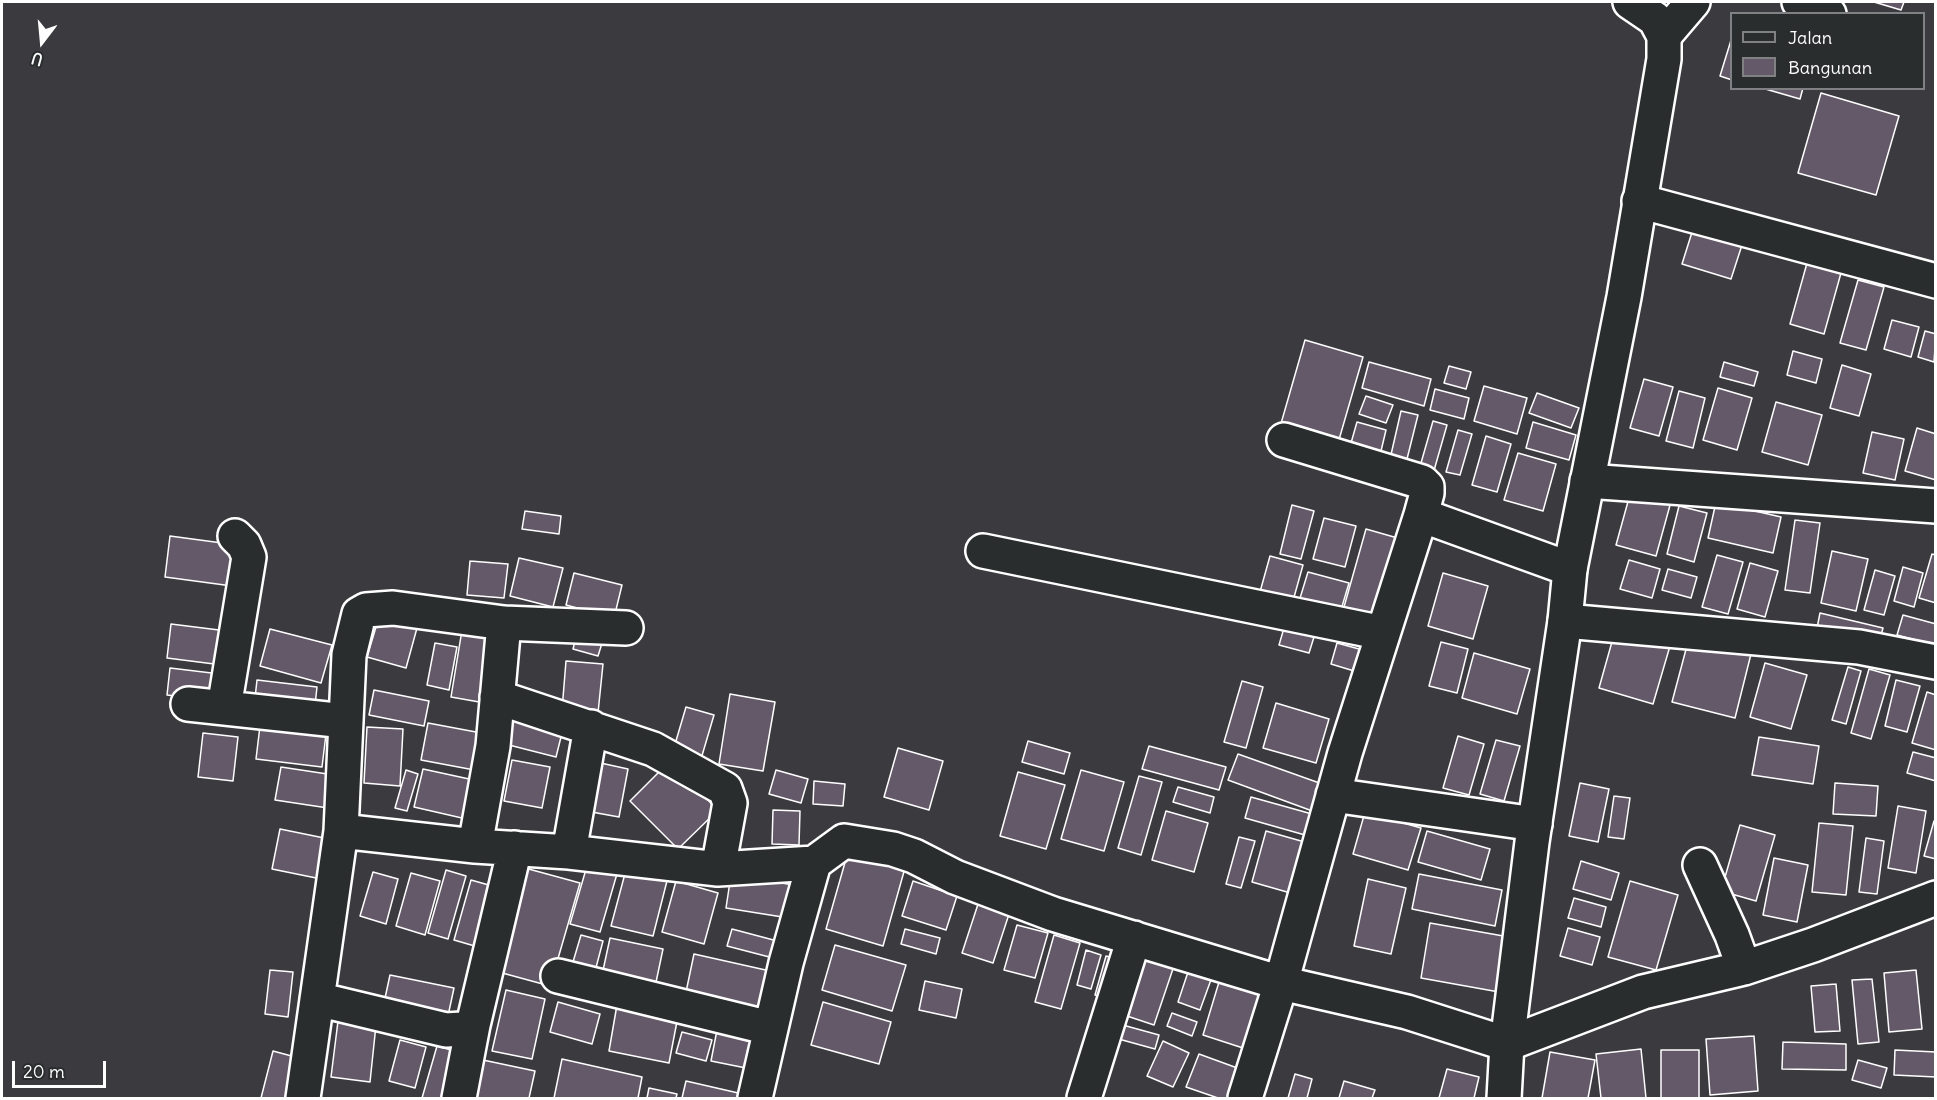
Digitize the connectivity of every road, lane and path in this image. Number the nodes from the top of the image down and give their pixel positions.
1 (1630, 2) edge
2 (1693, 2) edge
3 (1799, 2) edge
4 (1824, 12) edge
5 (1665, 36) junction
6 (1639, 201) junction
7 (1935, 281) edge
8 (1284, 440) dead end
9 (1587, 481) junction
10 (1935, 506) edge
11 (1421, 515) junction
12 (235, 536) dead end
13 (983, 551) dead end
14 (1570, 569) junction
15 (1565, 621) junction
16 (504, 623) junction
17 (626, 628) dead end
18 (1383, 633) junction
19 (1935, 662) edge
20 (497, 697) junction
21 (188, 704) dead end
22 (224, 708) junction
23 (345, 721) junction
24 (591, 727) junction
25 (1333, 795) junction
26 (1534, 824) junction
27 (341, 831) junction
28 (475, 846) junction
29 (515, 848) junction
30 (569, 852) junction
31 (814, 863) junction
32 (1700, 865) dead end
33 (718, 869) junction
34 (1935, 898) edge
35 (1134, 938) junction
36 (1744, 968) junction
37 (558, 976) dead end
38 (1281, 983) junction
39 (317, 999) junction
40 (474, 1024) junction
41 (770, 1028) junction
42 (1507, 1044) junction
43 (303, 1098) edge
44 (459, 1098) edge
45 (754, 1098) edge
46 (1084, 1098) edge
47 (1245, 1098) edge
48 (1504, 1098) edge

1 - 5 street
2 - 5 street
3 - 4 street
5 - 6 street
6 - 7 street
6 - 9 street
8 - 11 street
9 - 10 street
9 - 14 street
11 - 14 street
11 - 18 street
12 - 22 street
13 - 18 street
14 - 15 street
15 - 19 street
15 - 26 street
16 - 17 street
16 - 20 street
16 - 23 street
18 - 25 street
20 - 24 street
20 - 28 street
21 - 22 street
22 - 23 street
23 - 27 street
24 - 30 street
24 - 33 street
25 - 26 street
25 - 38 street
26 - 42 street
27 - 28 street
27 - 39 street
28 - 29 street
29 - 30 street
29 - 40 street
30 - 33 street
31 - 33 street
31 - 35 street
31 - 41 street
32 - 36 street
34 - 36 street
35 - 38 street
35 - 46 street
36 - 42 street
37 - 41 street
38 - 42 street
38 - 47 street
39 - 40 street
39 - 43 street
40 - 44 street
41 - 45 street
42 - 48 street

